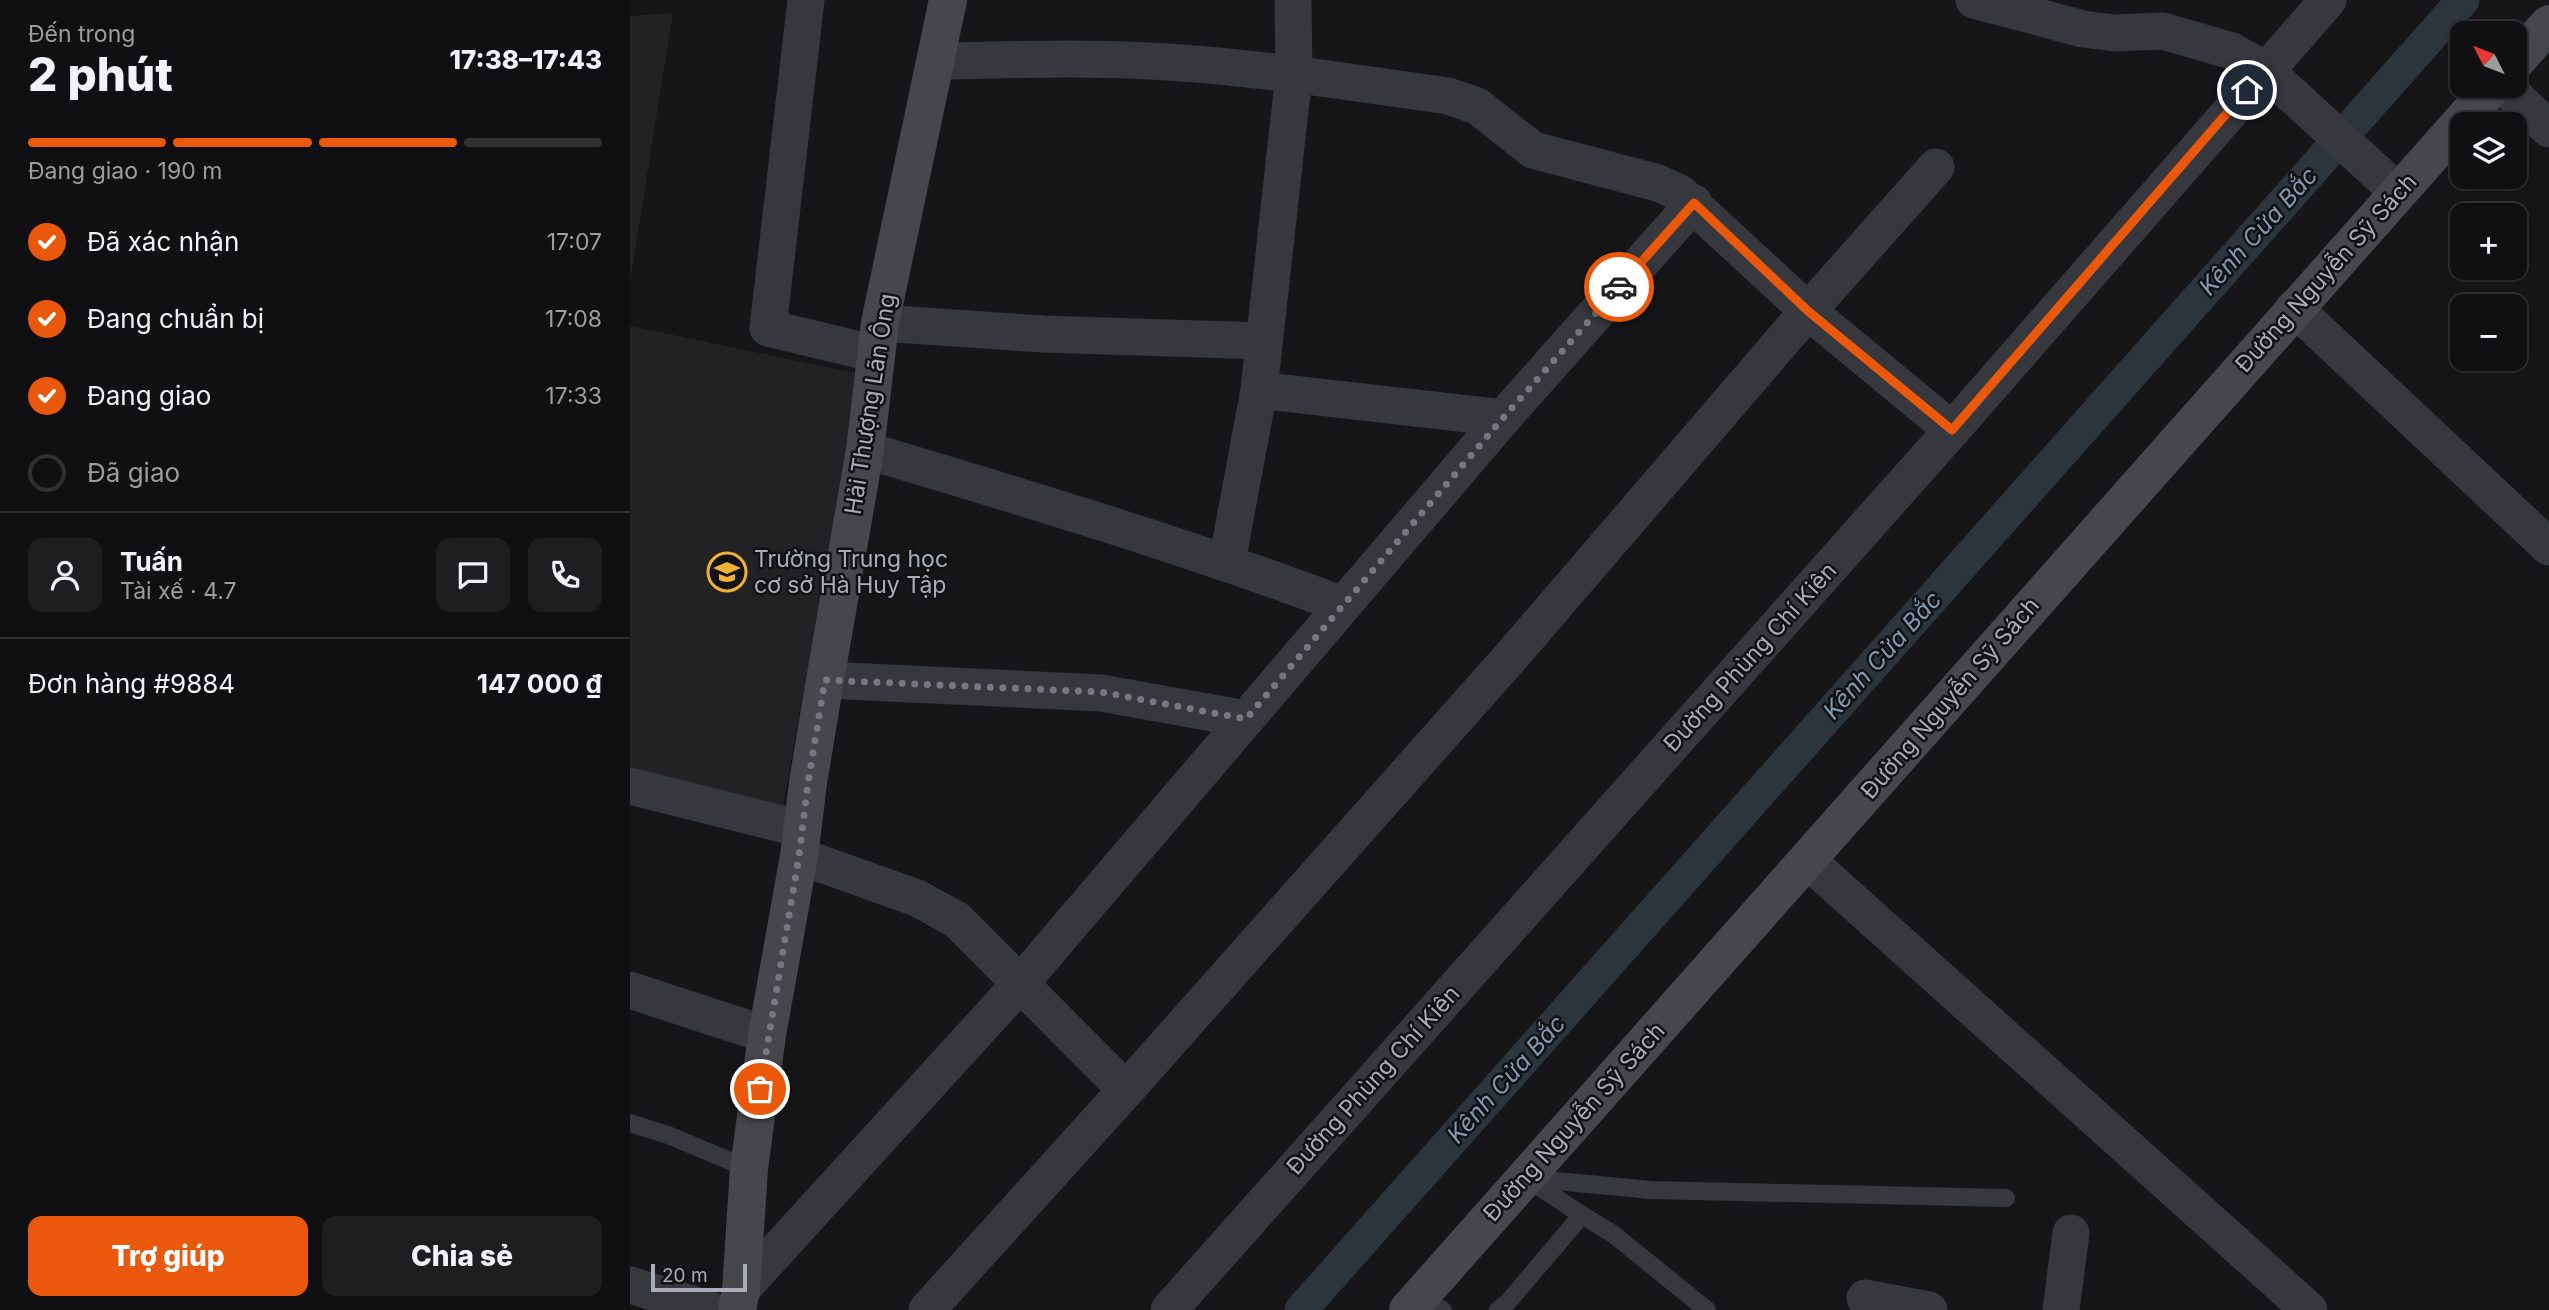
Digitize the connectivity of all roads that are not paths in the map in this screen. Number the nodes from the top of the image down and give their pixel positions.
1 (806, 0) edge
2 (948, 0) edge
3 (1293, 0) edge
4 (1974, 0) edge
5 (2328, 0) edge
6 (2160, 15) edge
7 (2549, 24) edge
8 (2527, 49) edge
9 (936, 61) junction
10 (2265, 70) junction
11 (1294, 74) junction
12 (2482, 98) edge
13 (2517, 98) edge
14 (2549, 129) edge
15 (1936, 167) dead end
16 (2398, 192) junction
17 (1694, 203) junction
18 (2294, 308) junction
19 (1808, 311) junction
20 (878, 339) junction
21 (1264, 341) junction
22 (1259, 390) junction
23 (1503, 418) junction
24 (1952, 430) junction
25 (865, 450) junction
26 (2549, 547) edge
27 (1227, 562) junction
28 (1343, 605) junction
29 (825, 680) junction
30 (1246, 719) junction
31 (630, 786) edge
32 (801, 842) junction
33 (1807, 860) junction
34 (1019, 985) junction
35 (630, 990) edge
36 (768, 1035) junction
37 (1126, 1090) junction
38 (630, 1124) edge
39 (749, 1169) junction
40 (1525, 1178) junction
41 (2006, 1198) dead end
42 (1582, 1214) junction
43 (2071, 1233) dead end
44 (630, 1285) edge
45 (1865, 1298) dead end
46 (730, 1303) edge
47 (1423, 1306) edge
48 (927, 1310) edge
49 (1168, 1310) edge
50 (1498, 1310) edge
51 (1707, 1310) edge
52 (1929, 1310) edge
53 (2061, 1310) edge
54 (2309, 1310) edge

1 - 20 street
2 - 9 main road, Hải Thượng Lãn Ông
3 - 11 street
4 - 6 street
5 - 10 street, Đường Phùng Chí Kiên
6 - 10 street
7 - 8 main road
9 - 11 street
9 - 20 main road, Hải Thượng Lãn Ông
10 - 16 street
10 - 24 street, Đường Phùng Chí Kiên
11 - 17 street
11 - 21 street
12 - 16 main road, Đường Nguyễn Sỹ Sách
13 - 14 street
15 - 19 street
16 - 18 main road, Đường Nguyễn Sỹ Sách
17 - 19 street
17 - 23 street
18 - 26 street
18 - 33 main road, Đường Nguyễn Sỹ Sách
19 - 24 street
19 - 37 street
20 - 21 street
20 - 25 main road, Hải Thượng Lãn Ông
21 - 22 street
22 - 23 street
22 - 27 street
23 - 28 street
24 - 49 street, Đường Phùng Chí Kiên
25 - 27 street
25 - 29 main road, Hải Thượng Lãn Ông
27 - 28 street
28 - 30 street
29 - 30 street
29 - 32 main road, Hải Thượng Lãn Ông
30 - 34 street
31 - 32 street
32 - 34 street
32 - 36 main road, Hải Thượng Lãn Ông
33 - 40 main road, Đường Nguyễn Sỹ Sách
33 - 54 street
34 - 37 street
34 - 46 street
35 - 36 street
36 - 39 main road, Hải Thượng Lãn Ông
37 - 48 street
38 - 39 lane
39 - 46 main road, Hải Thượng Lãn Ông
40 - 41 lane
40 - 42 lane
40 - 47 main road, Đường Nguyễn Sỹ Sách
42 - 50 lane
42 - 51 lane
43 - 53 street
44 - 46 street
45 - 52 street

